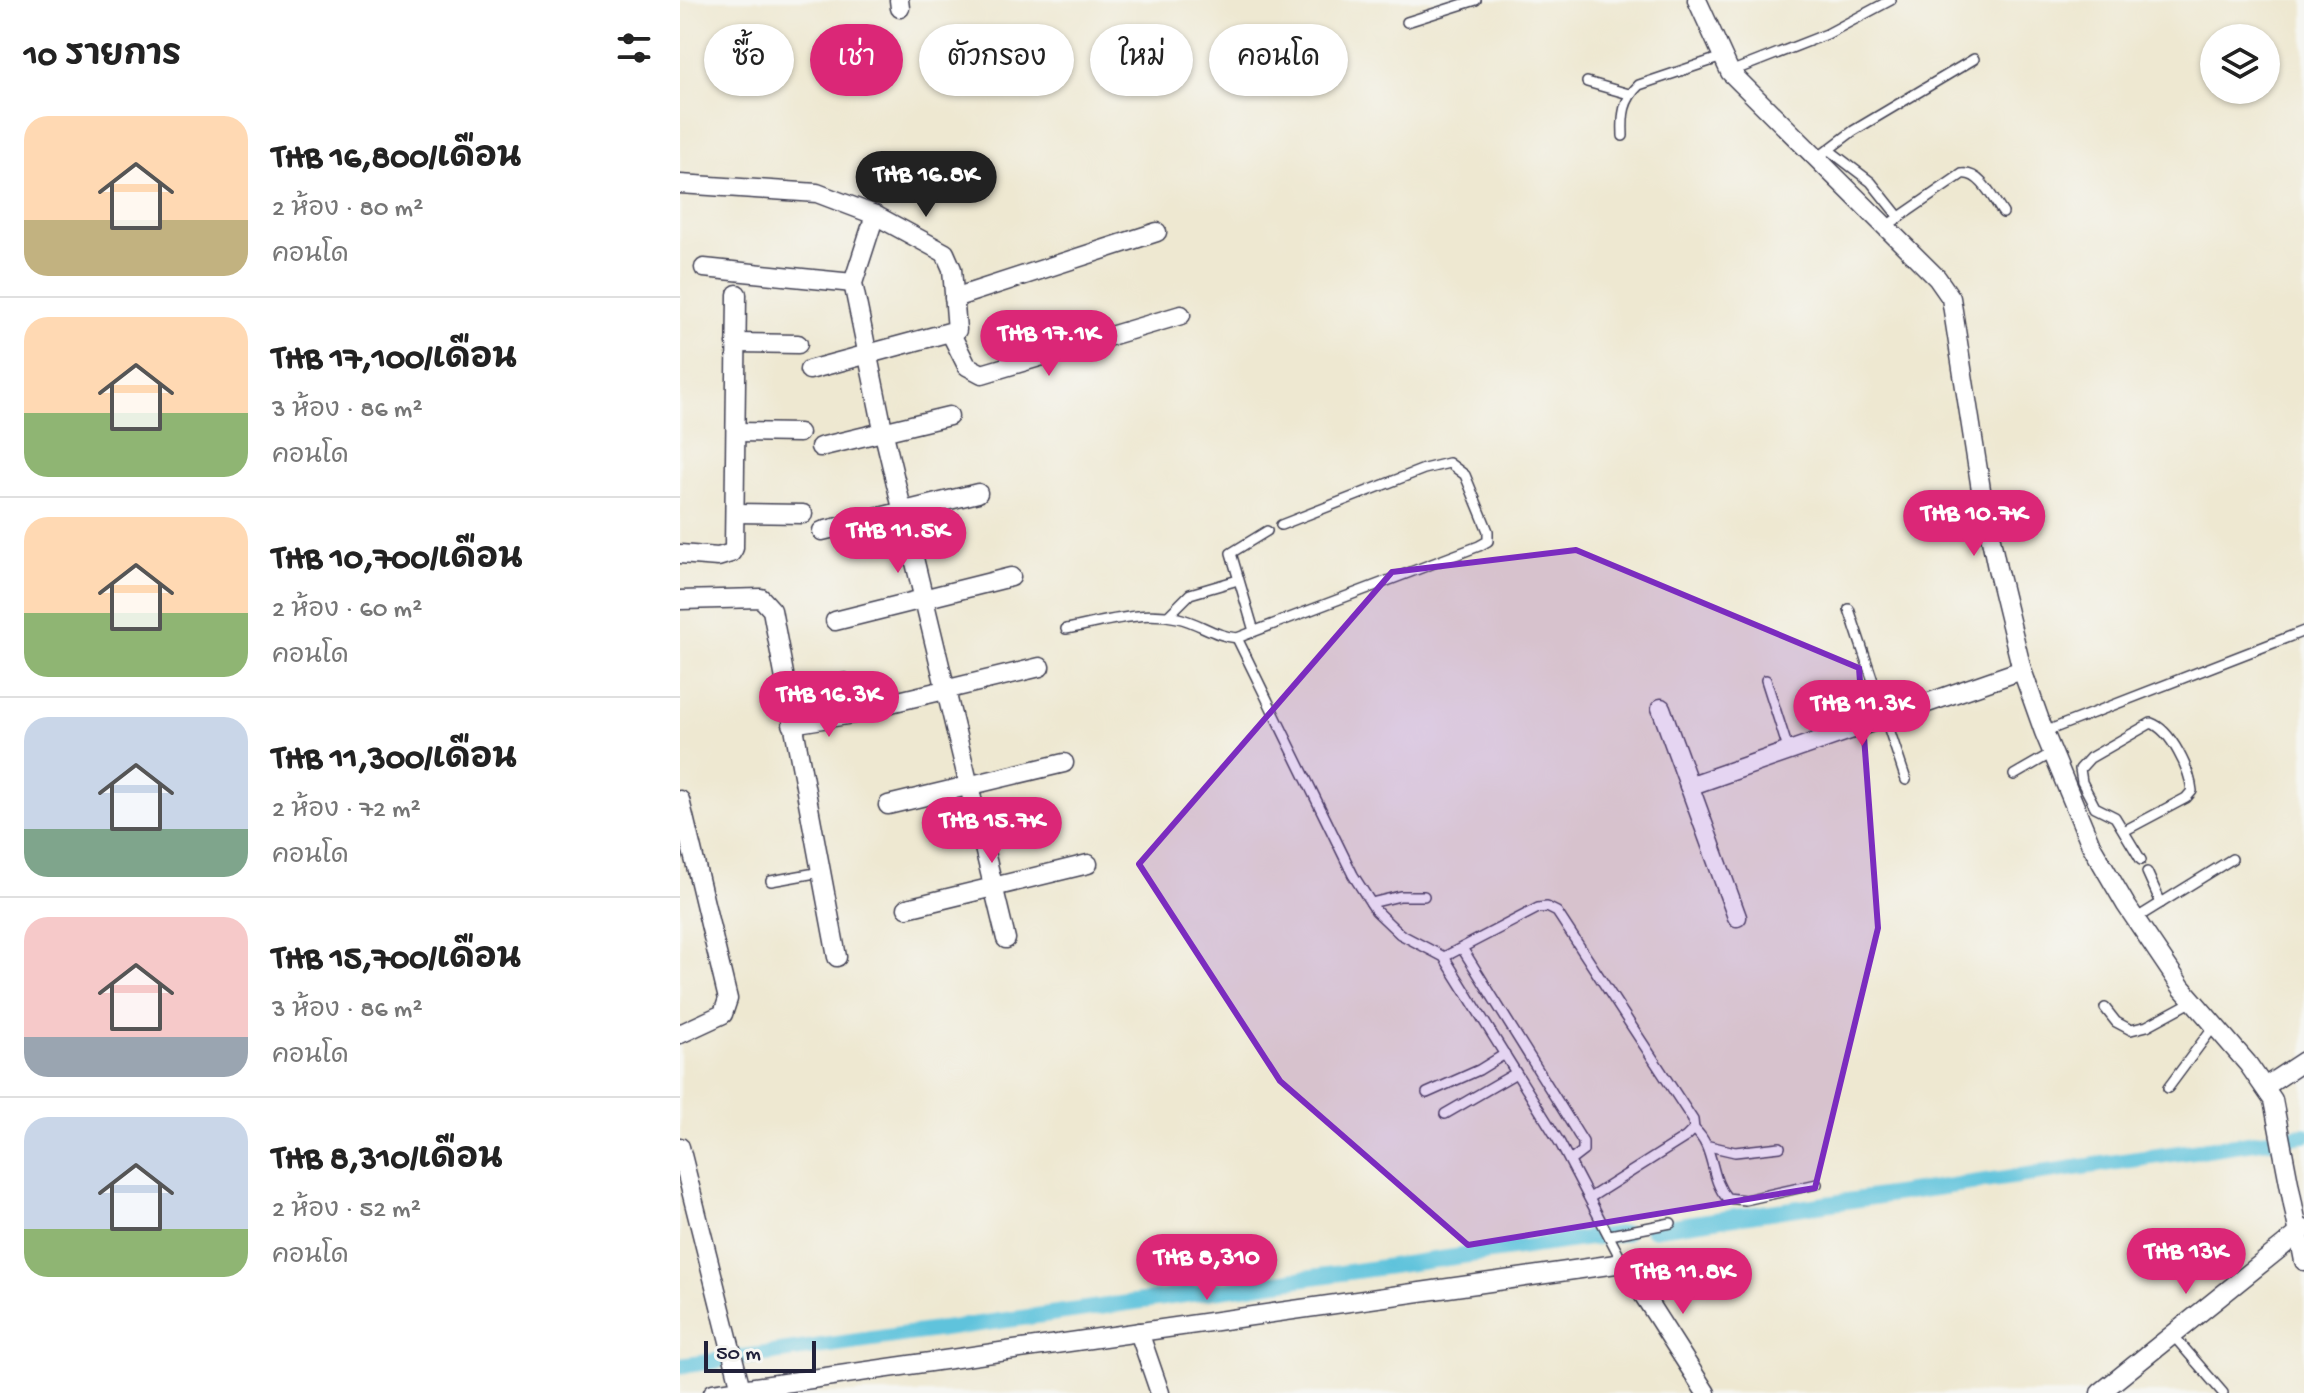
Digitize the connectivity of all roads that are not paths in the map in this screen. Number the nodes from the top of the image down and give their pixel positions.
1 (1476, 0) edge
2 (1697, 0) edge
3 (1891, 0) edge
4 (1407, 22) dead end
5 (1974, 59) dead end
6 (1726, 64) junction
7 (1587, 82) dead end
8 (1629, 94) junction
9 (1623, 136) dead end
10 (1822, 154) junction
11 (680, 184) edge
12 (2003, 213) dead end
13 (875, 215) junction
14 (1892, 222) junction
15 (1157, 232) dead end
16 (704, 268) dead end
17 (853, 283) junction
18 (737, 294) dead end
19 (954, 298) junction
20 (1181, 315) dead end
21 (951, 334) junction
22 (736, 343) junction
23 (798, 344) dead end
24 (868, 354) junction
25 (809, 370) dead end
26 (949, 416) dead end
27 (736, 432) junction
28 (799, 433) dead end
29 (884, 434) junction
30 (820, 447) dead end
31 (978, 493) dead end
32 (904, 510) junction
33 (735, 513) junction
34 (803, 514) dead end
35 (1281, 525) dead end
36 (822, 531) dead end
37 (1267, 531) dead end
38 (680, 554) edge
39 (1011, 577) dead end
40 (1238, 580) junction
41 (925, 599) junction
42 (680, 600) edge
43 (1849, 609) dead end
44 (1168, 616) junction
45 (835, 621) dead end
46 (1066, 629) dead end
47 (1254, 631) junction
48 (2304, 631) edge
49 (1237, 638) junction
50 (1040, 667) dead end
51 (2022, 670) junction
52 (845, 678) dead end
53 (1766, 680) dead end
54 (947, 690) junction
55 (785, 691) junction
56 (878, 706) dead end
57 (1661, 708) dead end
58 (859, 713) dead end
59 (1885, 718) junction
60 (792, 724) junction
61 (2044, 732) junction
62 (1789, 752) junction
63 (2052, 753) junction
64 (1064, 763) dead end
65 (2014, 775) dead end
66 (1906, 780) dead end
67 (970, 785) junction
68 (1689, 786) junction
69 (680, 800) edge
70 (888, 805) dead end
71 (2124, 831) junction
72 (2232, 859) dead end
73 (2141, 860) dead end
74 (1088, 864) dead end
75 (821, 872) junction
76 (2147, 872) dead end
77 (771, 881) dead end
78 (994, 886) junction
79 (1424, 896) dead end
80 (1371, 903) junction
81 (2161, 903) junction
82 (907, 908) dead end
83 (1737, 917) dead end
84 (2135, 919) junction
85 (1006, 939) dead end
86 (1462, 948) junction
87 (837, 957) dead end
88 (1444, 957) junction
89 (2193, 1001) junction
90 (2105, 1008) dead end
91 (2214, 1026) junction
92 (680, 1034) edge
93 (1505, 1054) junction
94 (2304, 1061) edge
95 (1516, 1073) junction
96 (2266, 1086) junction
97 (2168, 1088) dead end
98 (1427, 1093) dead end
99 (1445, 1114) dead end
100 (1694, 1129) junction
101 (1709, 1146) junction
102 (680, 1147) edge
103 (1780, 1147) dead end
104 (1570, 1161) junction
105 (1817, 1184) dead end
106 (1591, 1197) junction
107 (1671, 1223) dead end
108 (2301, 1231) edge
109 (1612, 1239) junction
110 (1621, 1259) junction
111 (2304, 1261) edge
112 (1139, 1332) junction
113 (2172, 1334) junction
114 (739, 1375) junction
115 (796, 1387) edge
116 (713, 1393) edge
117 (1160, 1393) edge
118 (1706, 1393) edge
119 (2100, 1393) edge
120 (2223, 1393) edge

1 - 4 lane
2 - 6 street
3 - 6 lane
5 - 10 lane
6 - 8 lane
6 - 10 street
7 - 8 lane
8 - 9 lane
10 - 14 street
11 - 13 street
12 - 14 lane
13 - 17 street
13 - 19 street
14 - 51 street
15 - 19 street
16 - 17 street
17 - 24 street
18 - 22 street
19 - 21 street
20 - 21 street
21 - 24 street
22 - 23 street
22 - 27 street
24 - 25 street
24 - 29 street
26 - 29 street
27 - 28 street
27 - 33 street
29 - 30 street
29 - 32 street
31 - 32 street
32 - 36 street
32 - 41 street
33 - 34 street
33 - 38 street
35 - 47 lane
37 - 40 lane
39 - 41 street
40 - 44 lane
40 - 47 lane
41 - 45 street
41 - 54 street
42 - 55 street
43 - 59 lane
44 - 46 lane
44 - 49 lane
47 - 49 lane
48 - 61 lane
49 - 80 lane
50 - 54 street
51 - 59 street
51 - 61 street
52 - 55 lane
53 - 62 lane
54 - 56 street
54 - 67 street
55 - 60 street
57 - 68 street
58 - 60 street
59 - 62 street
59 - 66 lane
60 - 75 street
61 - 63 street
62 - 68 street
63 - 65 lane
63 - 84 street
64 - 67 street
67 - 70 street
67 - 78 street
68 - 83 street
69 - 92 street
71 - 71 lane
71 - 73 lane
72 - 81 lane
74 - 78 street
75 - 77 lane
75 - 87 street
76 - 81 lane
78 - 82 street
78 - 85 street
79 - 80 lane
80 - 88 lane
81 - 84 lane
84 - 89 street
86 - 88 lane
86 - 100 lane
86 - 104 lane
88 - 93 lane
89 - 90 lane
89 - 91 street
91 - 96 street
91 - 97 lane
93 - 95 lane
93 - 98 lane
94 - 96 street
95 - 99 lane
95 - 104 lane
96 - 108 street
100 - 101 lane
100 - 106 lane
101 - 103 lane
101 - 105 lane
102 - 114 street
104 - 106 lane
106 - 109 lane
107 - 109 lane
108 - 111 street
108 - 113 street
109 - 110 lane
110 - 112 street
110 - 118 street
112 - 115 street
112 - 117 street
113 - 119 street
113 - 120 lane
114 - 115 street
114 - 116 street

